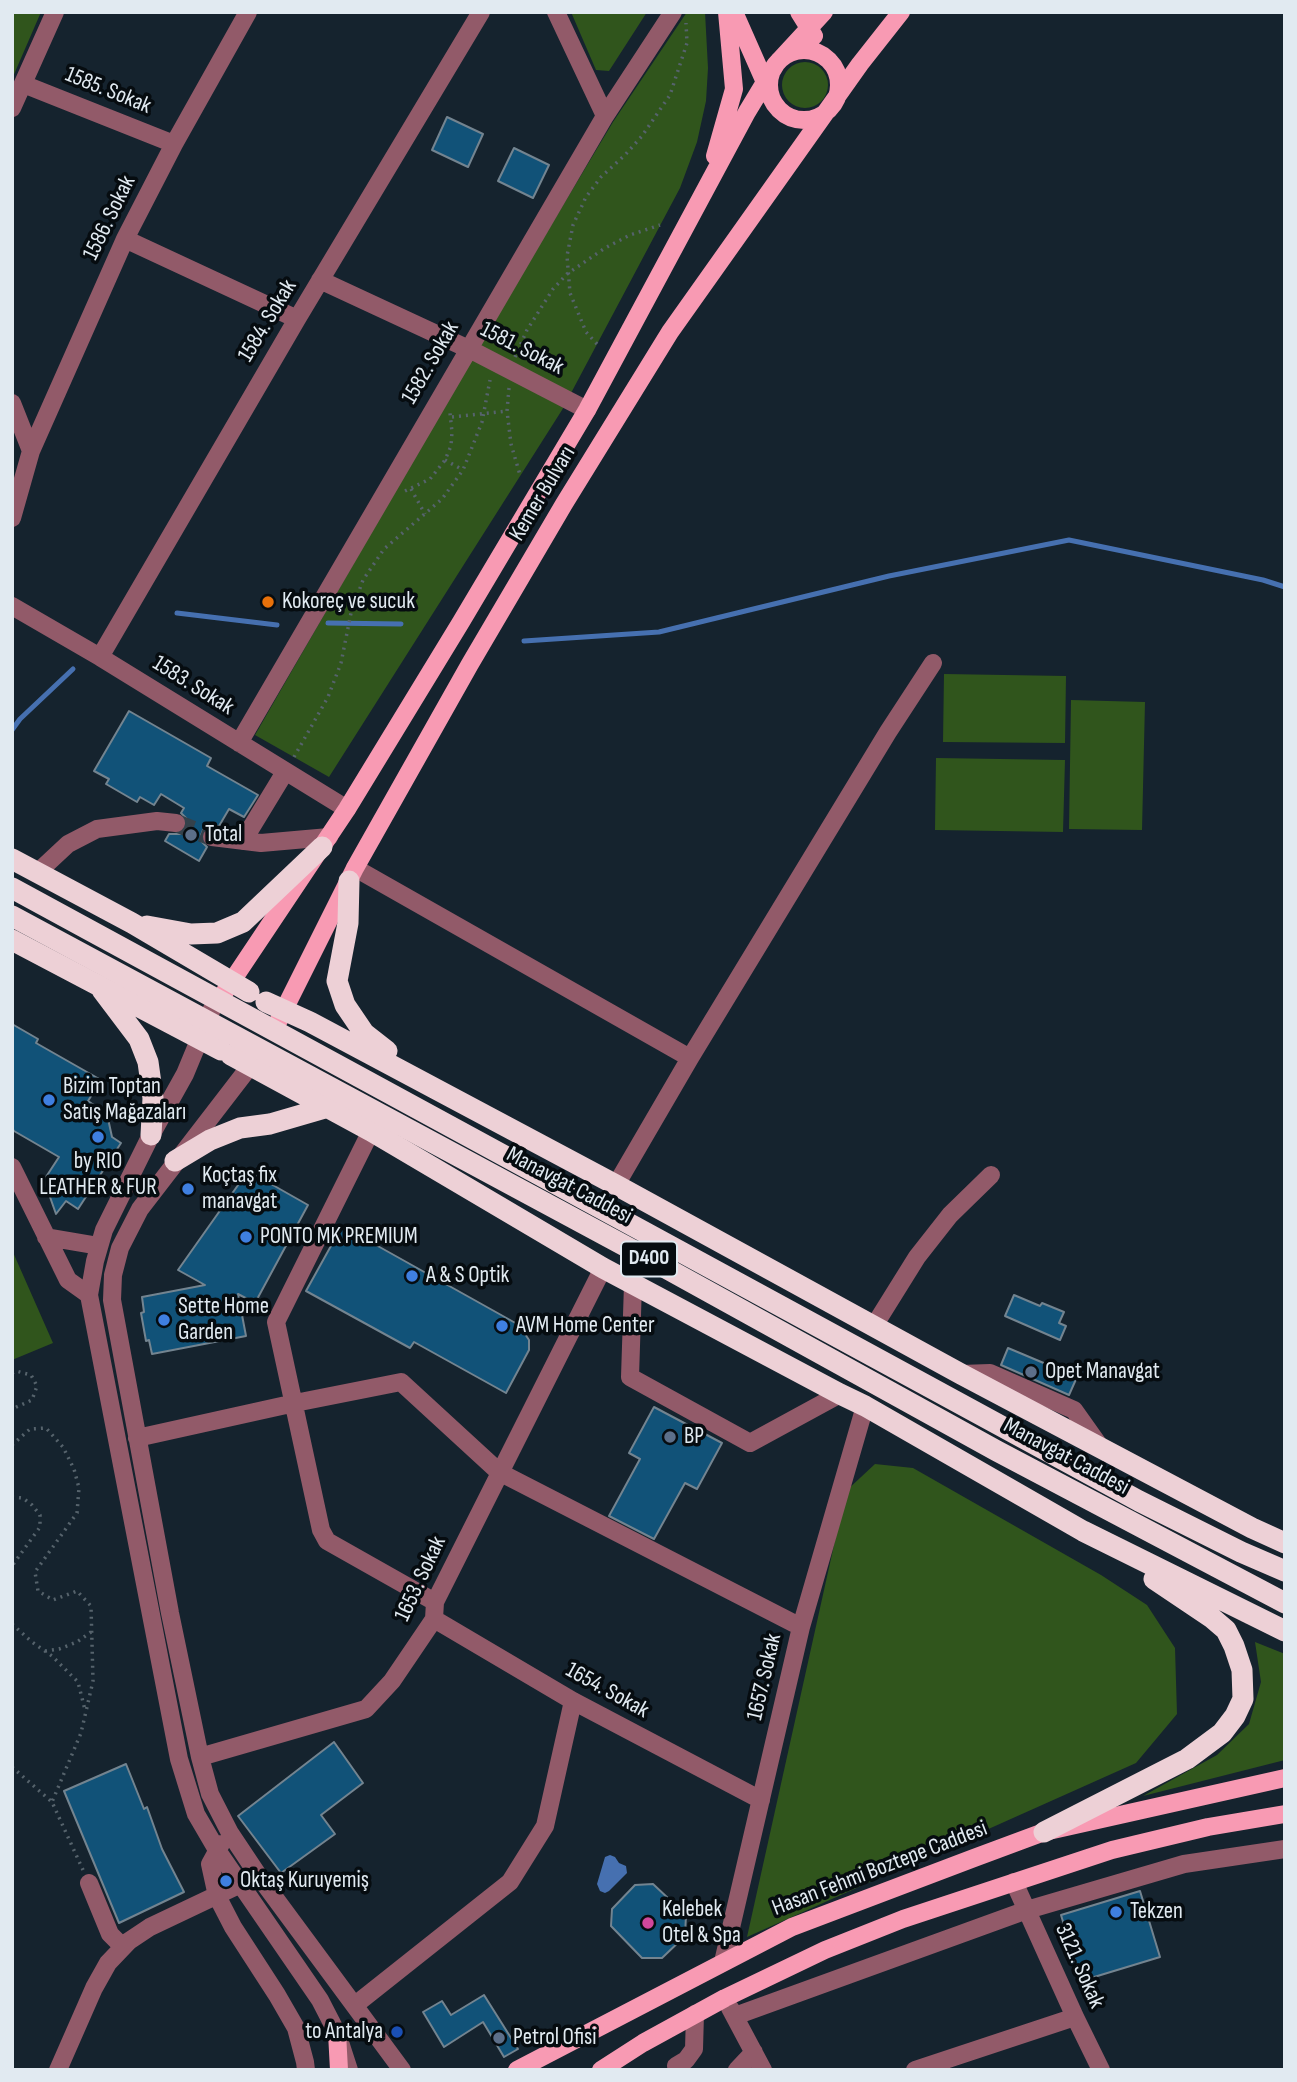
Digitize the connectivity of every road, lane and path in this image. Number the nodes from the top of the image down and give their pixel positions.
1 (55, 12) edge
2 (248, 12) edge
3 (481, 12) edge
4 (556, 12) edge
5 (727, 12) edge
6 (734, 12) edge
7 (799, 12) edge
8 (824, 12) edge
9 (901, 12) edge
10 (680, 13) edge
11 (809, 28) junction
12 (776, 64) junction
13 (833, 65) junction
14 (23, 84) junction
15 (768, 91) junction
16 (831, 107) junction
17 (12, 108) edge
18 (605, 116) junction
19 (174, 145) junction
20 (706, 188) junction
21 (660, 225) dead end
22 (125, 239) junction
23 (567, 274) junction
24 (320, 280) junction
25 (297, 318) junction
26 (597, 344) dead end
27 (468, 349) junction
28 (490, 360) junction
29 (510, 370) junction
30 (12, 403) edge
31 (449, 409) dead end
32 (587, 410) junction
33 (507, 411) junction
34 (484, 413) junction
35 (452, 417) junction
36 (31, 452) junction
37 (445, 460) junction
38 (463, 470) junction
39 (520, 475) dead end
40 (411, 489) junction
41 (402, 492) dead end
42 (425, 513) junction
43 (12, 518) edge
44 (12, 606) edge
45 (348, 632) dead end
46 (100, 657) junction
47 (933, 663) dead end
48 (239, 743) junction
49 (285, 772) junction
50 (347, 810) junction
51 (176, 823) tunnel mouth
52 (212, 838) tunnel mouth
53 (243, 841) junction
54 (326, 842) junction
55 (12, 859) edge
56 (37, 872) junction
57 (352, 874) junction
58 (12, 888) edge
59 (12, 916) edge
60 (132, 923) junction
61 (12, 940) edge
62 (99, 985) junction
63 (258, 996) junction
64 (215, 1005) junction
65 (201, 1039) junction
66 (269, 1040) junction
67 (226, 1053) junction
68 (690, 1058) junction
69 (250, 1066) junction
70 (430, 1085) junction
71 (325, 1108) junction
72 (370, 1132) junction
73 (151, 1135) junction
74 (176, 1161) junction
75 (12, 1167) edge
76 (991, 1175) dead end
77 (616, 1185) junction
78 (46, 1237) junction
79 (99, 1246) junction
80 (603, 1268) junction
81 (633, 1284) junction
82 (89, 1295) junction
83 (874, 1326) junction
84 (12, 1373) edge
85 (840, 1394) junction
86 (295, 1403) junction
87 (865, 1406) junction
88 (12, 1409) edge
89 (137, 1438) junction
90 (12, 1445) edge
91 (499, 1472) junction
92 (12, 1497) edge
93 (1083, 1531) junction
94 (1285, 1543) edge
95 (12, 1566) edge
96 (1285, 1571) edge
97 (1285, 1603) edge
98 (434, 1611) junction
99 (12, 1624) edge
100 (801, 1627) junction
101 (1285, 1631) edge
102 (91, 1632) junction
103 (45, 1651) junction
104 (573, 1702) junction
105 (85, 1713) junction
106 (200, 1758) junction
107 (12, 1767) edge
108 (1285, 1778) edge
109 (761, 1800) junction
110 (52, 1802) junction
111 (1285, 1814) edge
112 (1045, 1832) junction
113 (230, 1833) junction
114 (1285, 1849) edge
115 (217, 1850) junction
116 (258, 1875) junction
117 (1014, 1882) junction
118 (89, 1883) joint
119 (240, 1885) junction
120 (217, 1896) junction
121 (1027, 1910) junction
122 (123, 1947) junction
123 (723, 1962) junction
124 (725, 1998) junction
125 (355, 2005) junction
126 (695, 2014) junction
127 (735, 2017) junction
128 (1075, 2017) junction
129 (337, 2033) junction
130 (754, 2052) junction
131 (685, 2065) edge
132 (58, 2070) edge
133 (306, 2070) edge
134 (339, 2070) edge
135 (349, 2070) edge
136 (402, 2070) edge
137 (517, 2070) edge
138 (601, 2070) edge
139 (737, 2070) edge
140 (763, 2070) edge
141 (915, 2070) edge
142 (1101, 2070) edge

1 - 14 street
2 - 19 street, 1586. Sokak
3 - 24 street, 1584. Sokak
4 - 18 street
5 - 20 main road
6 - 15 main road
7 - 11 main road
8 - 11 main road, Kemer Bulvarı
9 - 16 main road, Kemer Bulvarı
10 - 18 street, 1582. Sokak
10 - 23 path
11 - 12 main road, Kemer Bulvarı
11 - 13 main road
12 - 13 main road
12 - 15 main road, Kemer Bulvarı
13 - 16 main road
14 - 17 street
14 - 19 street, 1585. Sokak
15 - 16 main road
15 - 20 main road, Kemer Bulvarı
16 - 57 main road, Kemer Bulvarı
18 - 27 street, 1582. Sokak
19 - 22 street, 1586. Sokak
20 - 32 main road, Kemer Bulvarı
21 - 23 path
22 - 25 street
22 - 36 street, 1586. Sokak
23 - 26 path
23 - 29 path
24 - 25 street, 1584. Sokak
24 - 27 street, 1581. Sokak
25 - 46 street, 1584. Sokak
27 - 28 street, 1581. Sokak
27 - 48 street, 1582. Sokak
28 - 29 street, 1581. Sokak
28 - 34 path
29 - 32 street, 1581. Sokak
29 - 33 path
30 - 36 street
31 - 35 path
32 - 50 main road, Kemer Bulvarı
33 - 34 path
33 - 39 path
34 - 35 path
34 - 38 path
35 - 37 path
36 - 43 street, 1586. Sokak
37 - 38 path
37 - 40 path
38 - 42 path
40 - 41 path
40 - 42 path
42 - 45 path
44 - 46 street, 1583. Sokak
46 - 48 street, 1583. Sokak
47 - 68 street
48 - 49 street, 1583. Sokak
49 - 50 street, 1583. Sokak
49 - 53 street
50 - 54 main road, Kemer Bulvarı
51 - 56 street
52 - 53 street
53 - 54 street
54 - 60 highway
54 - 63 main road, Kemer Bulvarı
55 - 56 highway
56 - 60 highway
57 - 63 main road, Kemer Bulvarı
57 - 68 street
57 - 70 highway
58 - 96 highway, Manavgat Caddesi / D400, bridge
59 - 97 highway, Manavgat Caddesi / D400, bridge
60 - 63 highway
61 - 62 highway
62 - 65 highway
62 - 73 highway
63 - 64 highway
63 - 66 highway
63 - 70 highway
64 - 65 street
64 - 67 highway
65 - 67 highway
65 - 73 street
66 - 67 highway
66 - 69 street
67 - 69 highway
68 - 77 street
69 - 71 highway
69 - 74 street
70 - 77 highway
71 - 72 highway
71 - 74 highway
72 - 80 highway
72 - 86 street, 1654. Sokak
73 - 79 street
74 - 89 street
75 - 78 street
76 - 83 street
77 - 83 highway
78 - 79 street
78 - 82 street
79 - 82 street
80 - 81 highway
80 - 91 street, 1653. Sokak
81 - 85 highway
81 - 85 street
82 - 115 street
83 - 94 highway
84 - 88 path
85 - 87 highway
86 - 89 street
86 - 91 street
86 - 98 street, 1654. Sokak
87 - 93 highway
87 - 100 street, 1657. Sokak
89 - 106 street
90 - 102 path
91 - 98 street, 1653. Sokak
91 - 100 street
92 - 95 path
93 - 101 highway
93 - 112 highway
98 - 104 street, 1654. Sokak
98 - 106 street, 1653. Sokak
99 - 103 path
100 - 109 street, 1657. Sokak
102 - 103 path
102 - 105 path
103 - 105 path
104 - 109 street, 1654. Sokak
104 - 125 street
105 - 110 path
106 - 113 street
107 - 110 path
108 - 112 main road, Hasan Fehmi Boztepe Caddesi
109 - 123 street, 1657. Sokak
110 - 118 path
111 - 117 main road
112 - 123 main road, Hasan Fehmi Boztepe Caddesi
113 - 115 street
113 - 116 street
114 - 121 street
115 - 119 street
115 - 120 street
116 - 119 street
116 - 125 street
117 - 121 street, 3121. Sokak
117 - 124 main road
118 - 122 street
119 - 120 street
119 - 129 street
120 - 122 street
120 - 133 street
121 - 127 street
121 - 128 street, 3121. Sokak
122 - 132 street
123 - 137 main road, Hasan Fehmi Boztepe Caddesi
124 - 126 main road
124 - 127 street
125 - 136 street
126 - 131 street
126 - 138 main road
127 - 130 street
128 - 141 street
128 - 142 street, 3121. Sokak
129 - 134 main road
129 - 135 street
130 - 139 street
130 - 140 street

